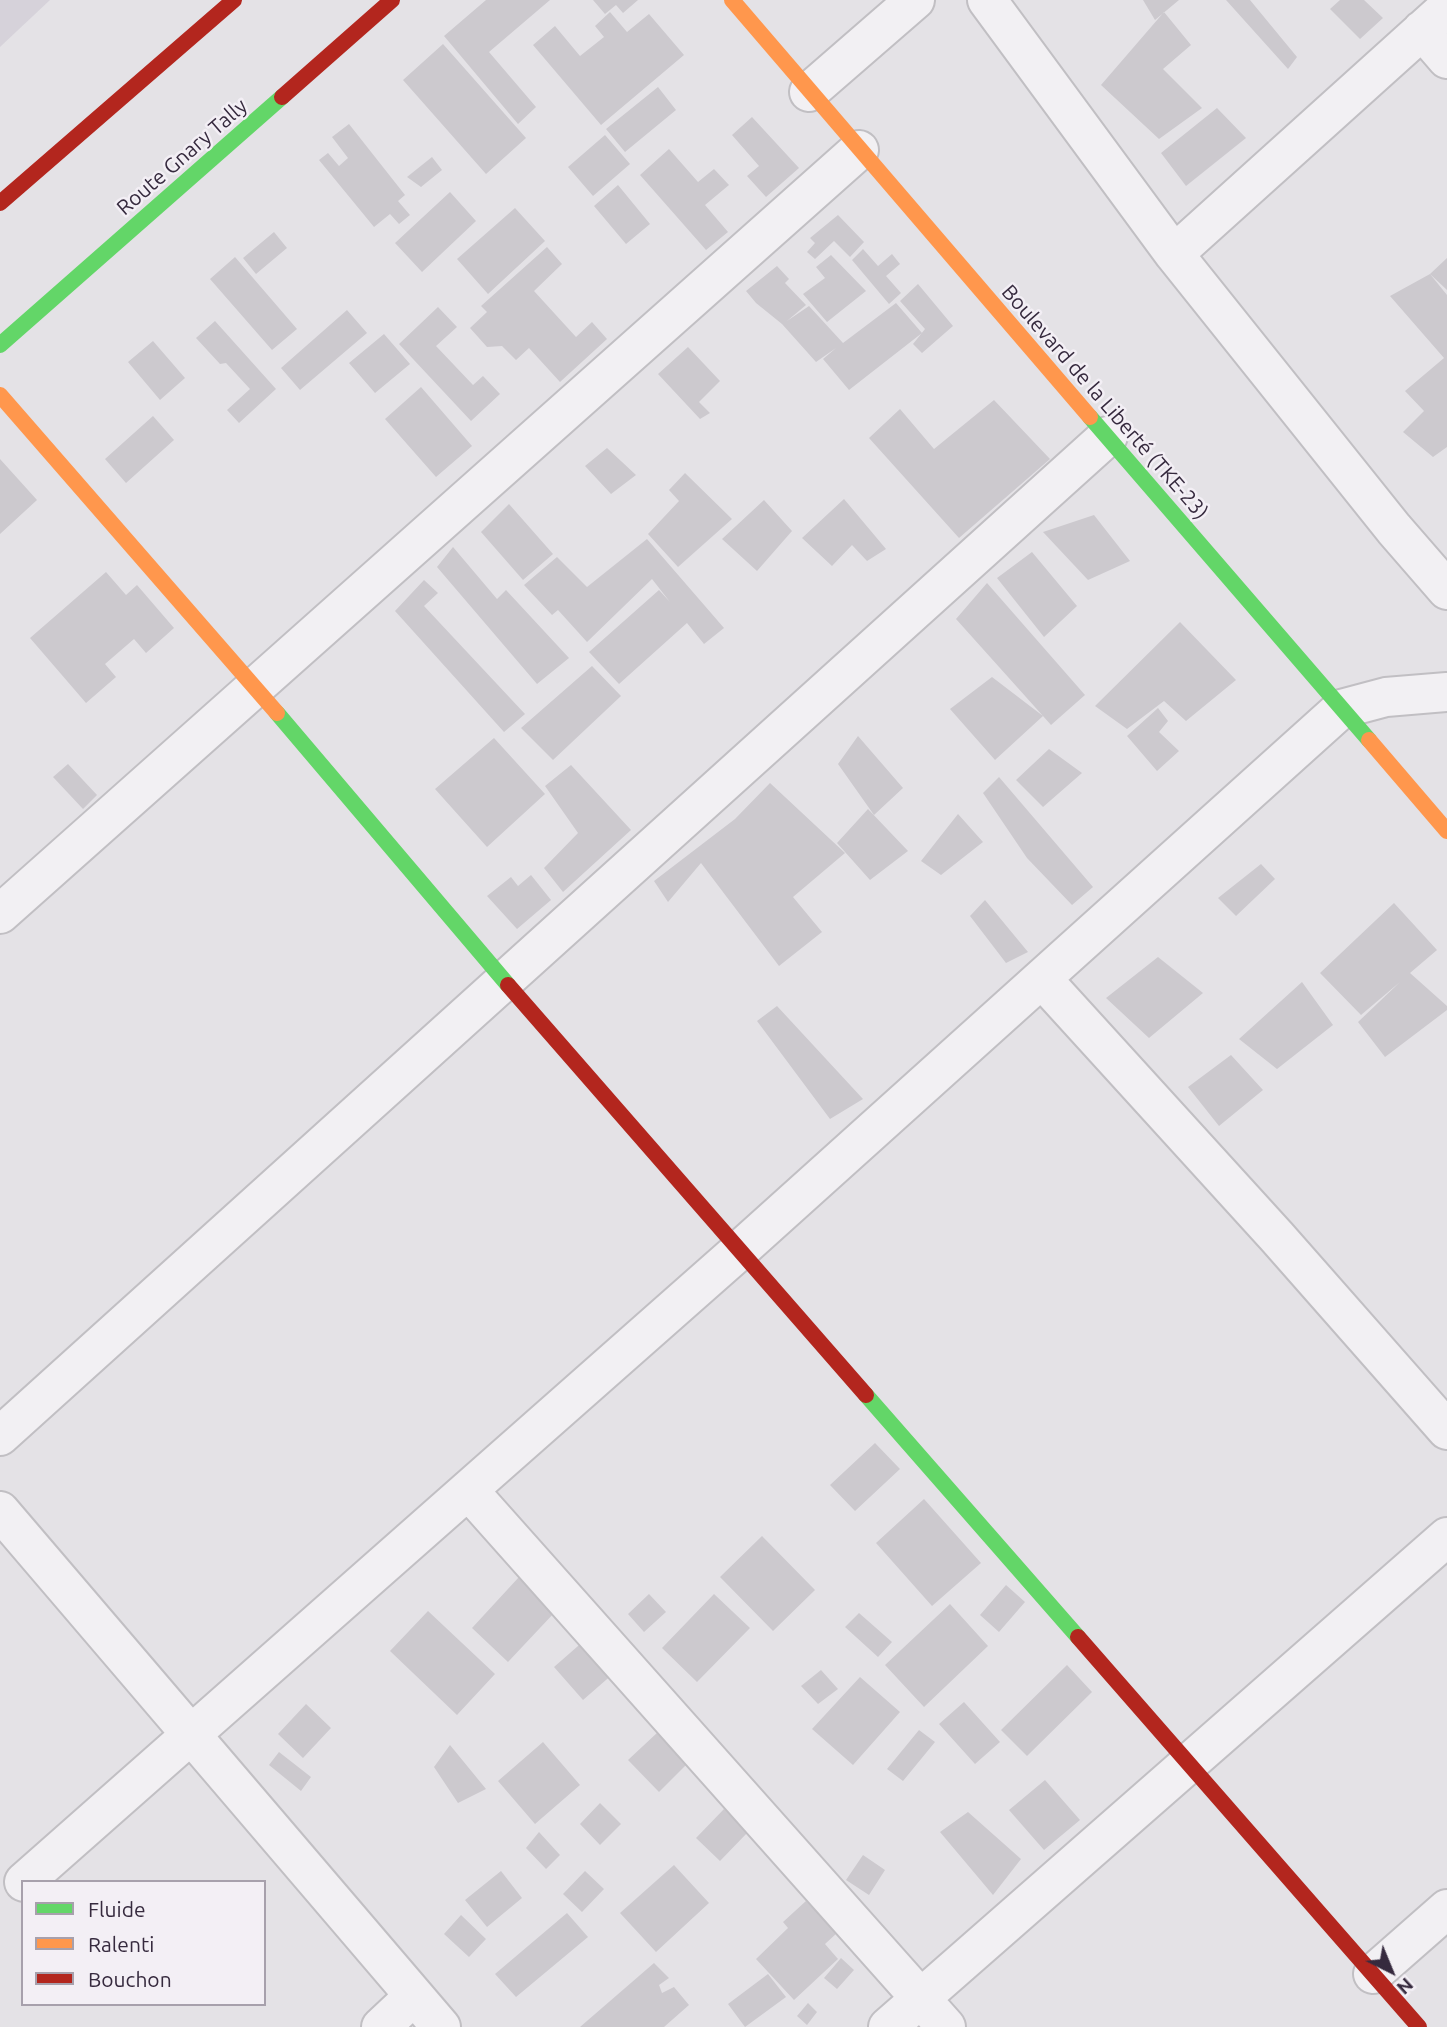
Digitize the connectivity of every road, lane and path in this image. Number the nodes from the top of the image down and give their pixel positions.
1 (234, 0) edge
2 (392, 0) edge
3 (732, 0) edge
4 (915, 0) edge
5 (987, 0) edge
6 (1435, 19) edge
7 (1447, 59) edge
8 (809, 92) junction
9 (859, 150) junction
10 (0, 203) edge
11 (1174, 254) junction
12 (0, 345) edge
13 (0, 395) edge
14 (1108, 436) junction
15 (1447, 590) edge
16 (254, 687) junction
17 (1447, 692) edge
18 (1341, 709) junction
19 (1447, 831) edge
20 (0, 914) edge
21 (1043, 980) junction
22 (504, 981) junction
23 (740, 1250) junction
24 (1447, 1430) edge
25 (0, 1436) edge
26 (469, 1491) junction
27 (0, 1511) edge
28 (1447, 1537) edge
29 (191, 1734) junction
30 (1190, 1763) junction
31 (25, 1880) edge
32 (21, 1884) edge
33 (0, 1903) edge
34 (1447, 1909) edge
35 (1373, 1974) junction
36 (414, 1996) junction
37 (920, 1998) junction
38 (381, 2027) edge
39 (441, 2027) edge
40 (888, 2027) edge
41 (946, 2027) edge
42 (1419, 2027) edge

1 - 10 street
2 - 12 street, Route Gnary Tally
3 - 8 street, Boulevard de la Liberté (TKE-23)
4 - 8 street
5 - 11 street
6 - 7 street
6 - 11 street
8 - 9 street, Boulevard de la Liberté (TKE-23)
9 - 14 street, Boulevard de la Liberté (TKE-23)
9 - 16 street
11 - 15 street
13 - 16 street
14 - 18 street, Boulevard de la Liberté (TKE-23)
14 - 22 street
16 - 20 street
16 - 22 street
17 - 18 street
18 - 19 street, Boulevard de la Liberté (TKE-23)
18 - 21 street
21 - 23 street
21 - 24 street
22 - 23 street
22 - 25 street
23 - 26 street
23 - 30 street
26 - 29 street
26 - 37 street
27 - 29 street
28 - 30 street
29 - 31 street
29 - 36 street
30 - 35 street
30 - 37 street
32 - 33 street
34 - 35 street
35 - 42 street
36 - 38 street
36 - 39 street
37 - 40 street
37 - 41 street

